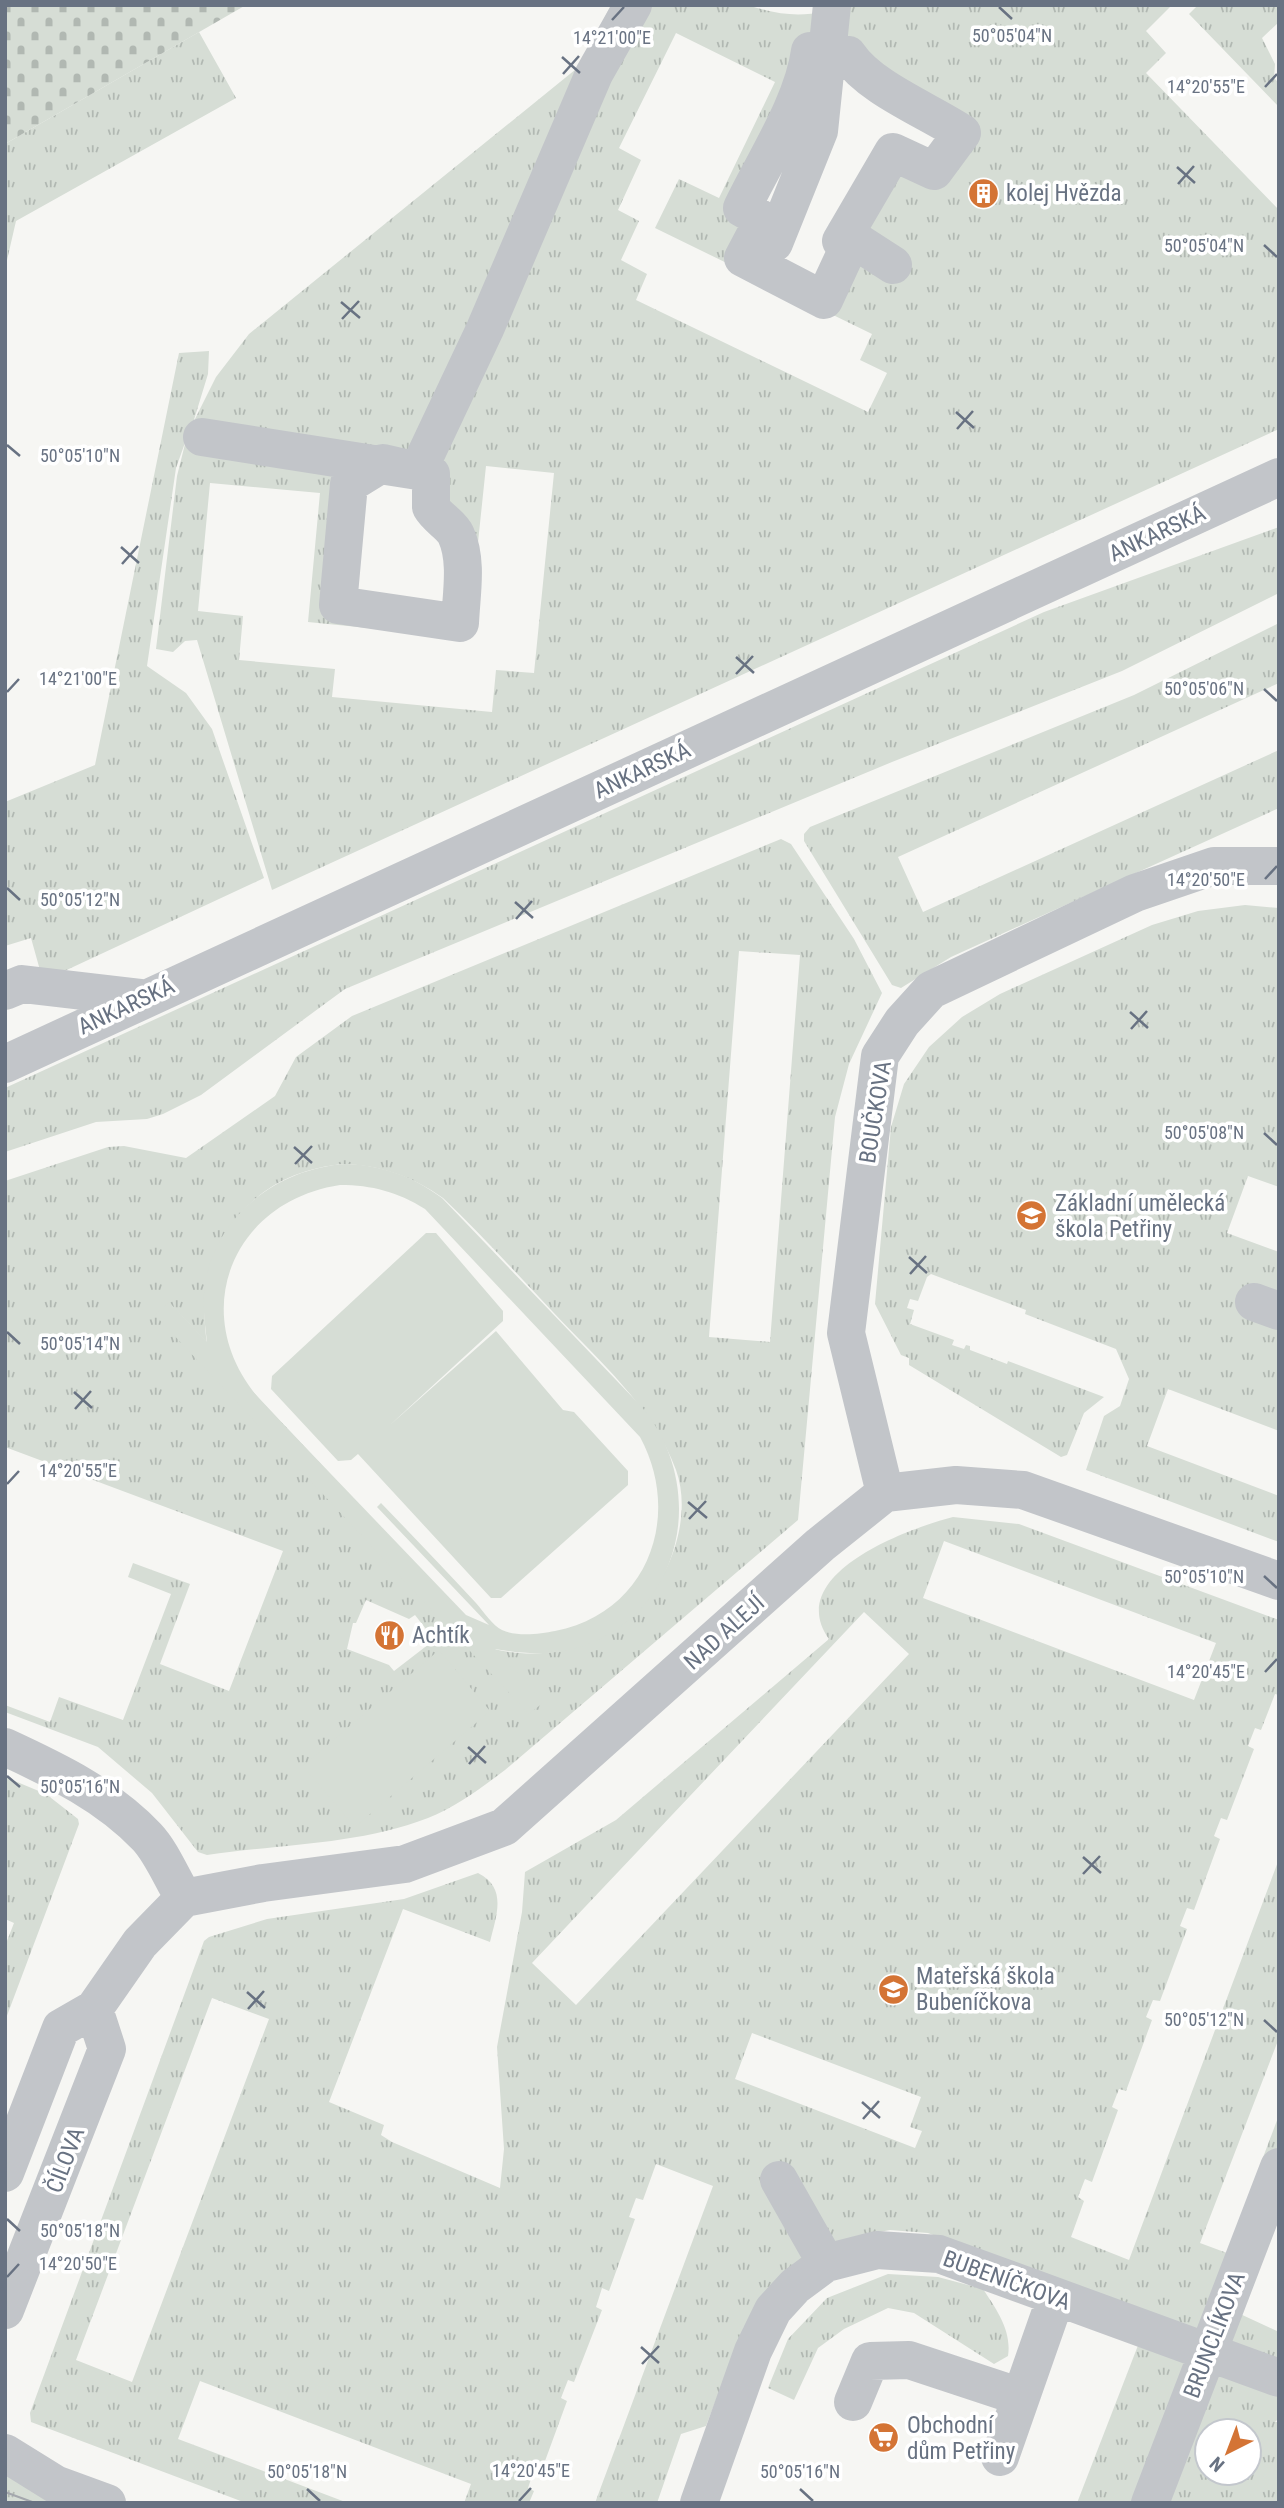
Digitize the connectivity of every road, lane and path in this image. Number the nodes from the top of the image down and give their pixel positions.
1 (633, 5) edge
2 (832, 5) edge
3 (829, 53) junction
4 (845, 234) junction
5 (774, 243) dead end
6 (892, 265) dead end
7 (202, 437) dead end
8 (1279, 477) edge
9 (1279, 866) edge
10 (5, 991) edge
11 (142, 998) junction
12 (5, 1064) edge
13 (885, 1493) junction
14 (1279, 1581) edge
15 (5, 1747) edge
16 (184, 1898) junction
17 (94, 2009) junction
18 (1279, 2167) edge
19 (5, 2173) edge
20 (779, 2180) dead end
21 (827, 2263) junction
22 (1056, 2297) junction
23 (5, 2311) edge
24 (1208, 2352) junction
25 (1279, 2378) edge
26 (1021, 2397) junction
27 (853, 2402) dead end
28 (5, 2453) edge
29 (1000, 2457) dead end
30 (107, 2503) edge
31 (699, 2503) edge
32 (1150, 2503) edge

1 - 7 street
2 - 3 street
3 - 4 street
3 - 4 street
3 - 5 street
4 - 6 street
8 - 11 street, ANKARSKÁ
9 - 13 street, BOUČKOVA
10 - 11 street
11 - 12 street, ANKARSKÁ
13 - 14 street
13 - 16 street, NAD ALEJÍ
15 - 16 street
16 - 17 street
17 - 19 street
17 - 23 street, ČÍLOVA
18 - 24 street, BRUNCLÍKOVA
20 - 21 street
21 - 22 street, BUBENÍČKOVA
21 - 31 street, BUBENÍČKOVA
22 - 24 street, BUBENÍČKOVA
22 - 26 street
24 - 25 street, BUBENÍČKOVA
24 - 32 street, BRUNCLÍKOVA
26 - 27 street
26 - 29 street
28 - 30 street

